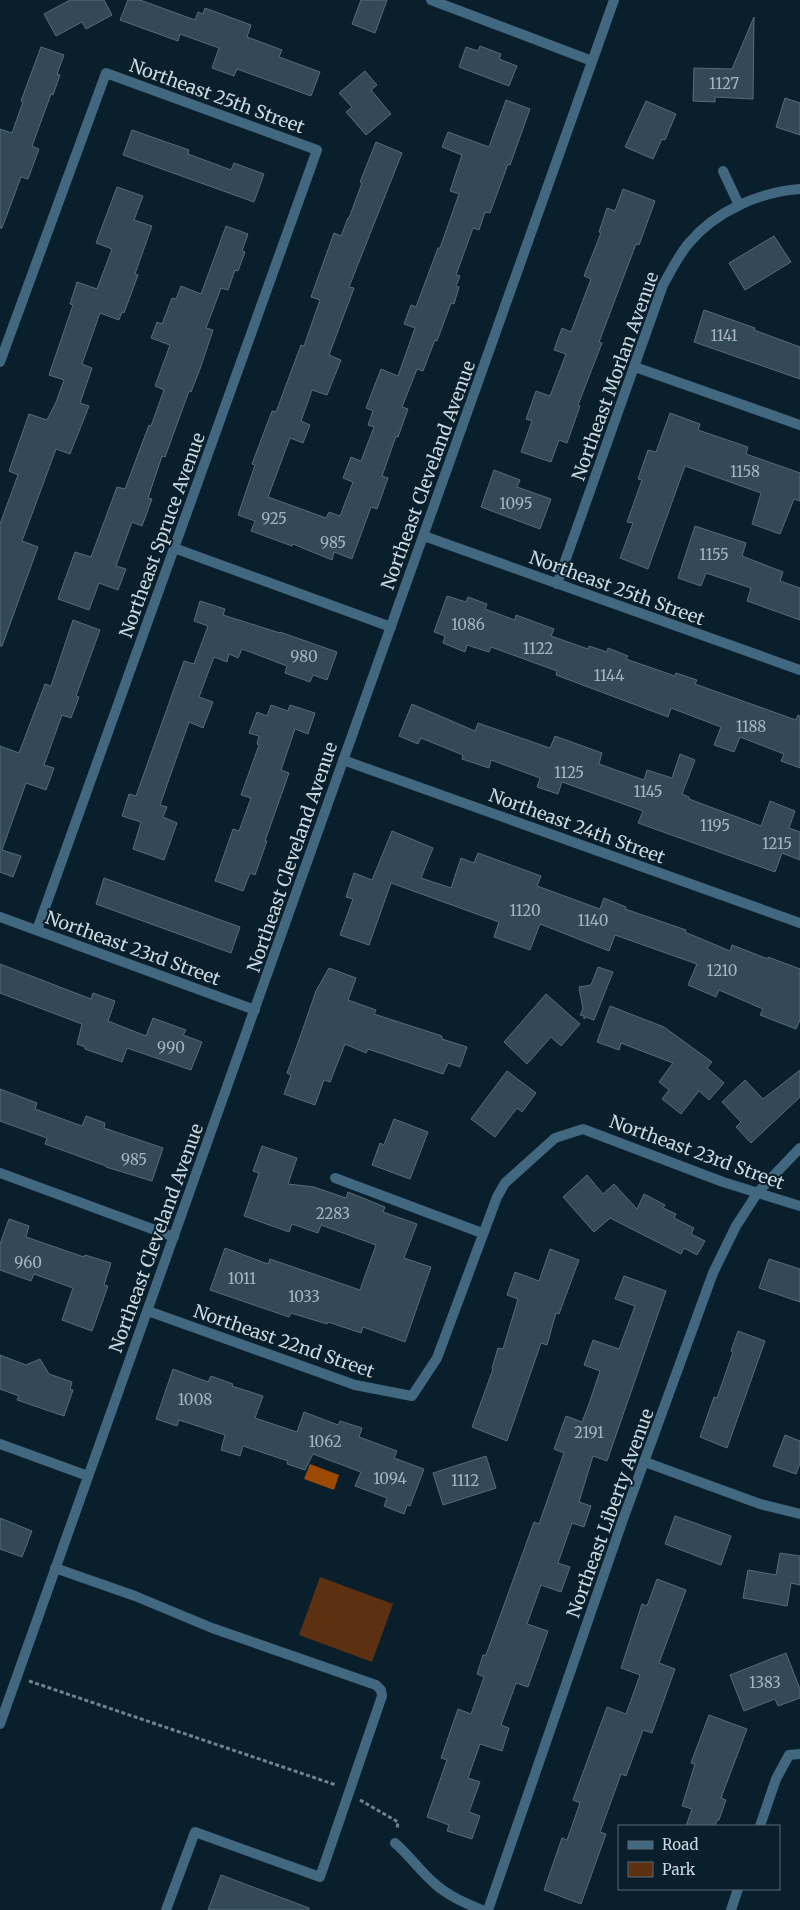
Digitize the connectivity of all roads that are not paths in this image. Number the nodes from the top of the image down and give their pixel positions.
1 (431, 0) edge
2 (614, 0) edge
3 (592, 60) junction
4 (317, 150) joint
5 (723, 171) dead end
6 (800, 189) edge
7 (739, 205) junction
8 (0, 362) edge
9 (634, 367) junction
10 (800, 425) edge
11 (424, 536) junction
12 (174, 548) junction
13 (557, 584) junction
14 (391, 627) junction
15 (800, 670) edge
16 (343, 760) junction
17 (0, 917) edge
18 (800, 924) edge
19 (37, 930) junction
20 (255, 1010) junction
21 (800, 1148) edge
22 (0, 1173) edge
23 (335, 1178) dead end
24 (758, 1192) junction
25 (800, 1206) edge
26 (482, 1233) junction
27 (174, 1236) junction
28 (148, 1311) junction
29 (0, 1444) edge
30 (645, 1462) junction
31 (88, 1476) junction
32 (800, 1514) edge
33 (55, 1568) junction
34 (0, 1724) edge
35 (800, 1754) edge
36 (760, 1825) edge
37 (395, 1843) road end
38 (738, 1890) edge
39 (166, 1910) edge
40 (482, 1910) edge
41 (488, 1910) edge
42 (731, 1910) edge

1 - 3 street
2 - 3 street, Northeast Cleveland Avenue
3 - 11 street, Northeast Cleveland Avenue
4 - 8 street, Northeast 25th Street
4 - 12 street, Northeast Spruce Avenue
5 - 7 street
6 - 7 street, Northeast Morlan Avenue
7 - 9 street, Northeast Morlan Avenue
9 - 10 street
9 - 13 street, Northeast Morlan Avenue
11 - 13 street, Northeast 25th Street
11 - 14 street, Northeast Cleveland Avenue
12 - 14 street
12 - 19 street, Northeast Spruce Avenue
13 - 15 street, Northeast 25th Street
14 - 16 street, Northeast Cleveland Avenue
16 - 18 street, Northeast 24th Street
16 - 20 street, Northeast Cleveland Avenue
17 - 19 street, Northeast 23rd Street
19 - 20 street, Northeast 23rd Street
20 - 27 street, Northeast Cleveland Avenue
21 - 24 street, Northeast Liberty Avenue
22 - 27 street
23 - 26 street
24 - 25 street, Northeast 23rd Street
24 - 26 street, Northeast 23rd Street
24 - 30 street, Northeast Liberty Avenue
26 - 28 street, Northeast 22nd Street
27 - 28 street, Northeast Cleveland Avenue
28 - 31 street, Northeast Cleveland Avenue
29 - 31 street
30 - 32 street
30 - 41 street, Northeast Liberty Avenue
31 - 33 street, Northeast Cleveland Avenue
33 - 34 street, Northeast Cleveland Avenue
33 - 39 street
35 - 36 street
37 - 40 street
38 - 42 street

